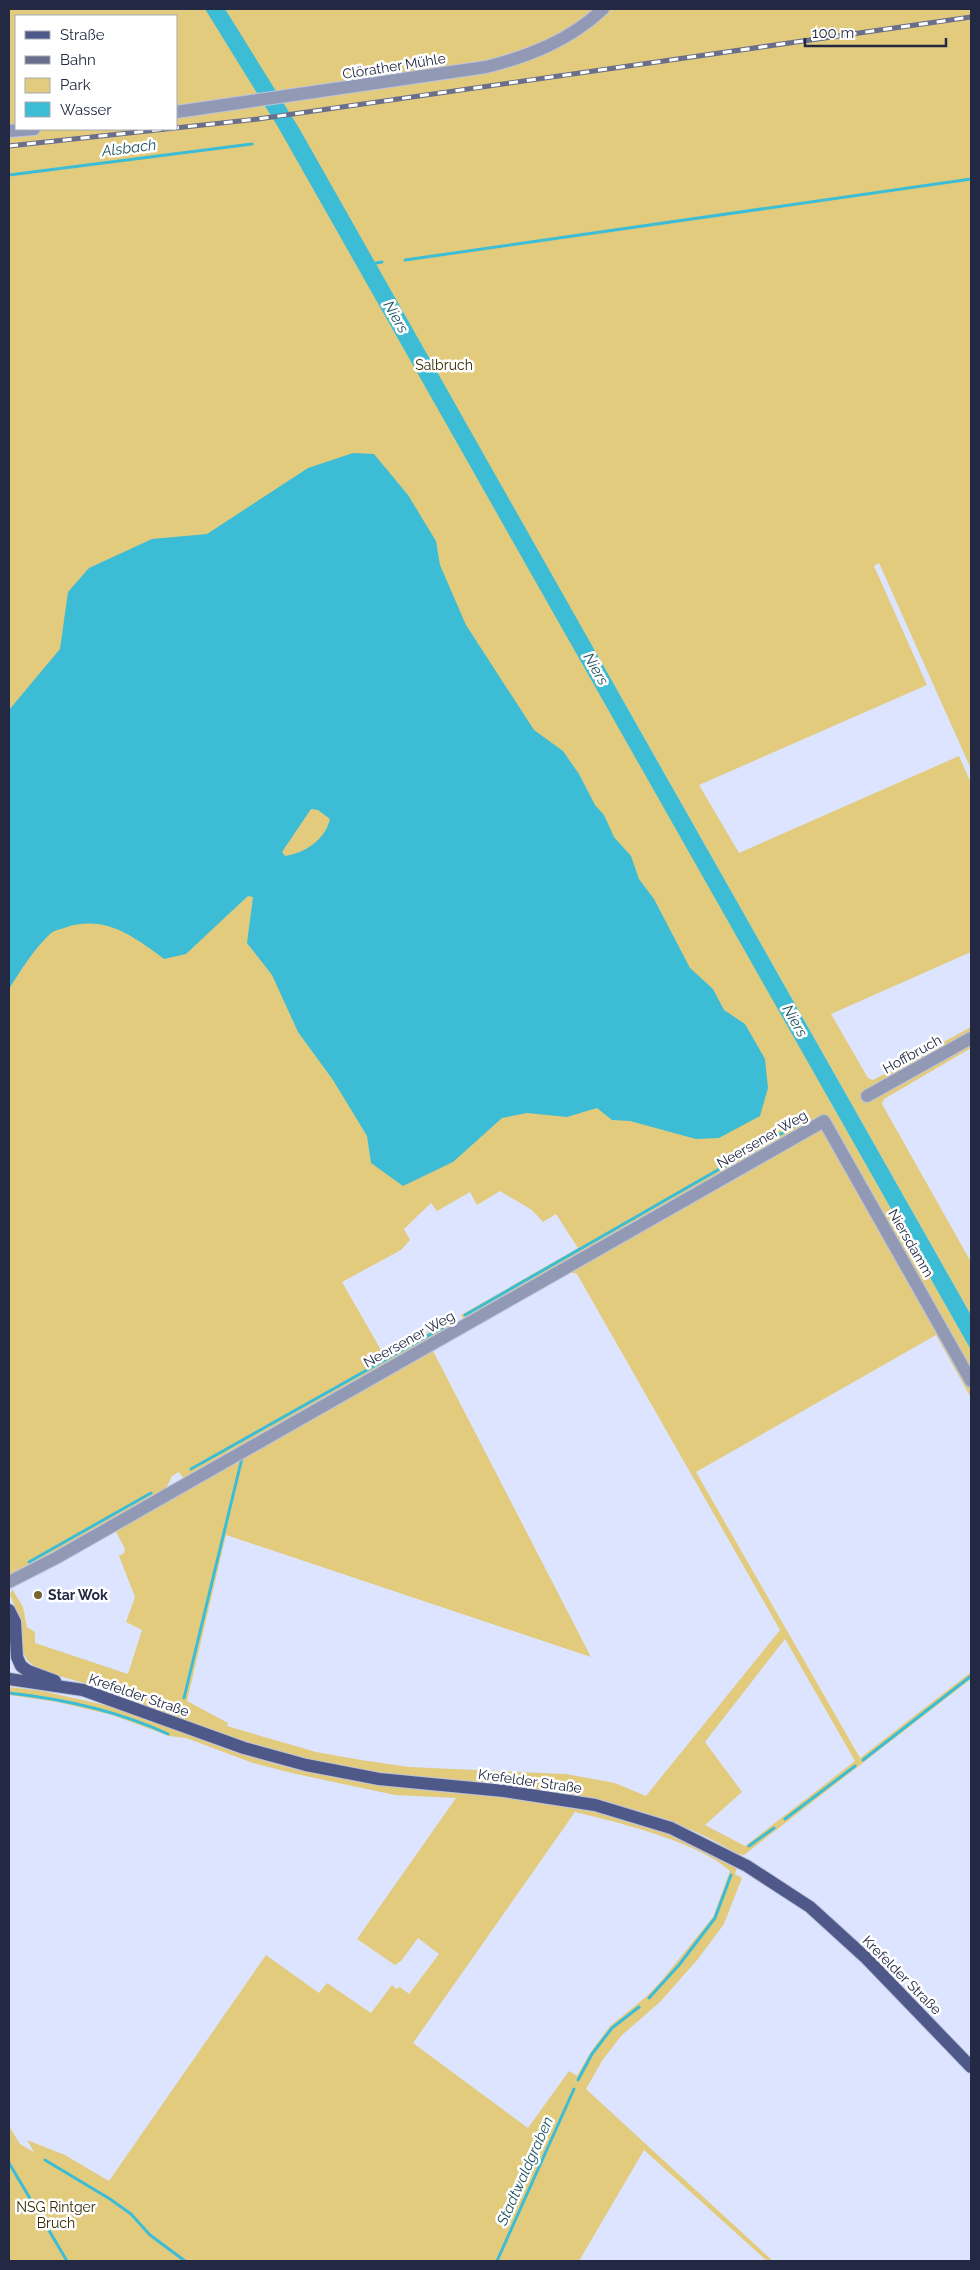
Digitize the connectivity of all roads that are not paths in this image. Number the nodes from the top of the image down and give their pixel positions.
1 (603, 9) edge
2 (178, 112) edge
3 (22, 130) edge
4 (9, 131) edge
5 (971, 1038) edge
6 (867, 1096) dead end
7 (824, 1121) joint
8 (971, 1381) edge
9 (9, 1582) edge
10 (9, 1610) edge
11 (9, 1680) edge
12 (83, 1690) junction
13 (971, 2068) edge

1 - 2 street, Clörather Mühle
3 - 4 street
5 - 6 street, Hoffbruch
7 - 8 street, Niersdamm
7 - 9 street, Neersener Weg
10 - 12 main road
11 - 12 main road, Krefelder Straße
12 - 13 main road, Krefelder Straße

